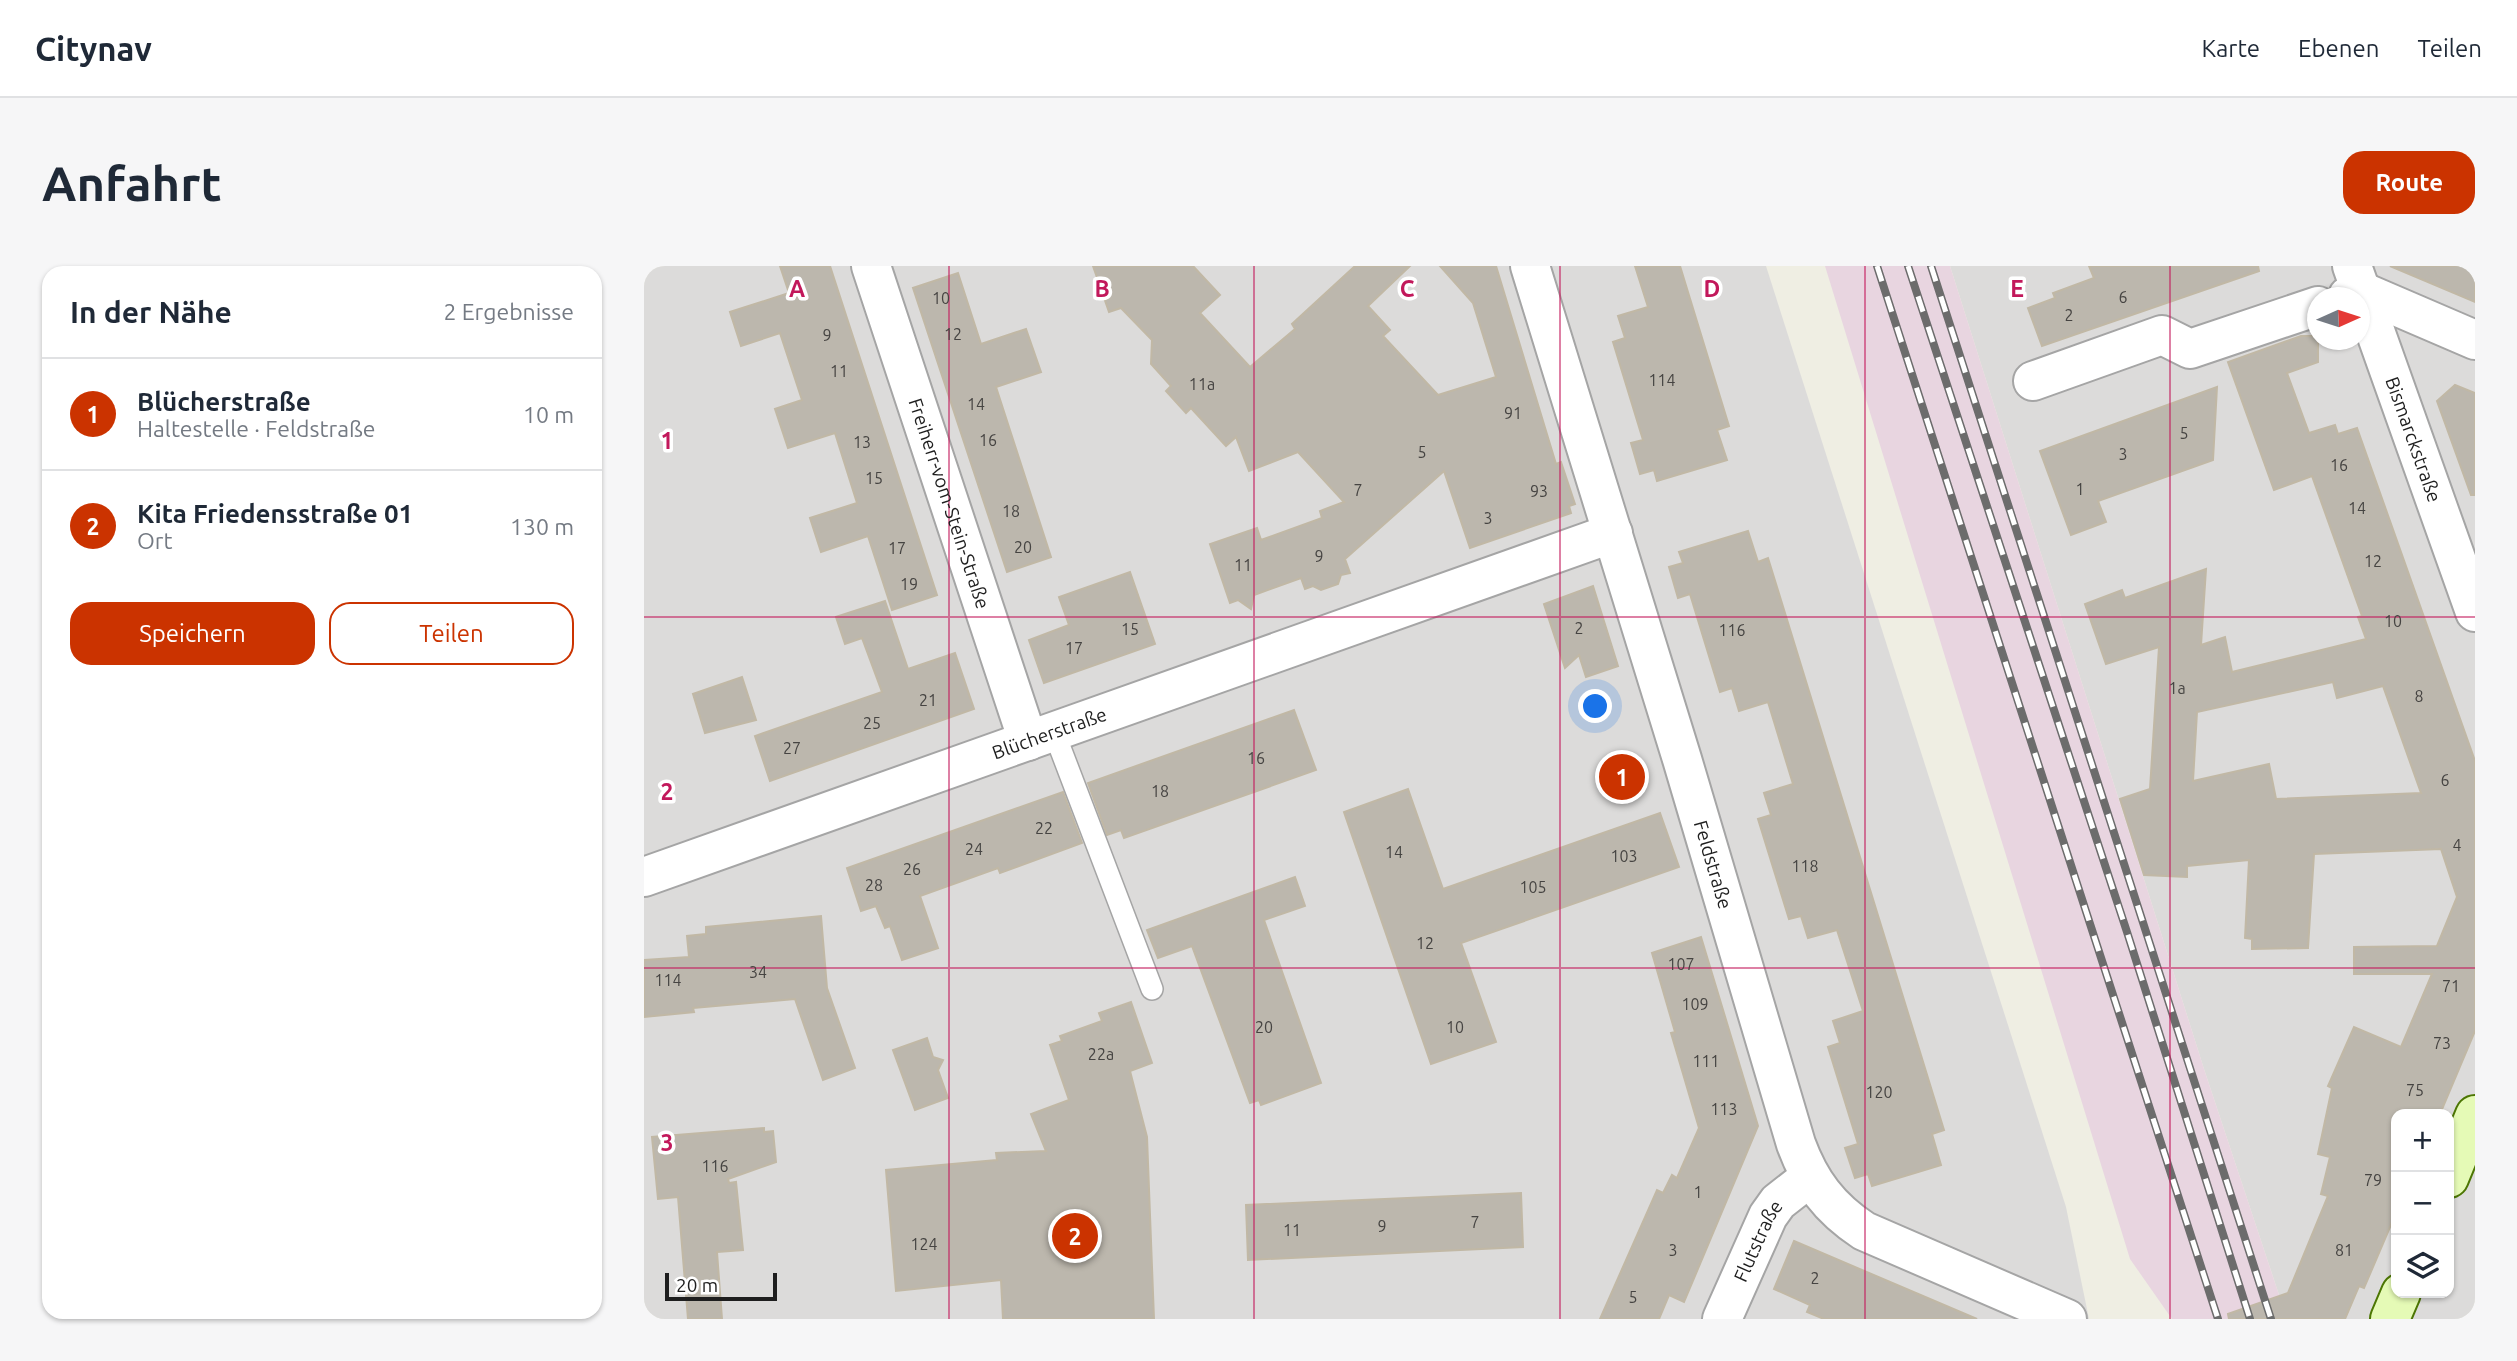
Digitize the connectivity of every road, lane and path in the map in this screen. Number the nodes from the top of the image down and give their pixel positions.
1 (871, 266) edge
2 (1531, 266) edge
3 (2352, 285) edge
4 (2307, 310) edge
5 (2475, 340) edge
6 (2034, 381) dead end
7 (1613, 533) junction
8 (2475, 612) edge
9 (1041, 737) junction
10 (644, 877) edge
11 (1152, 989) dead end
12 (2475, 1115) edge
13 (2451, 1172) edge
14 (1810, 1177) junction
15 (2399, 1298) edge
16 (1722, 1319) edge
17 (2067, 1319) edge
18 (2390, 1319) edge

1 - 9 street, Freiherr-vom-Stein-Straße
2 - 7 street, Feldstraße
3 - 5 street
3 - 8 street, Bismarckstraße
4 - 6 street
7 - 9 street, Blücherstraße
7 - 14 street, Feldstraße
9 - 10 street, Blücherstraße
9 - 11 lane
12 - 13 street
14 - 16 street, Flutstraße
14 - 17 street, Feldstraße
15 - 18 street

